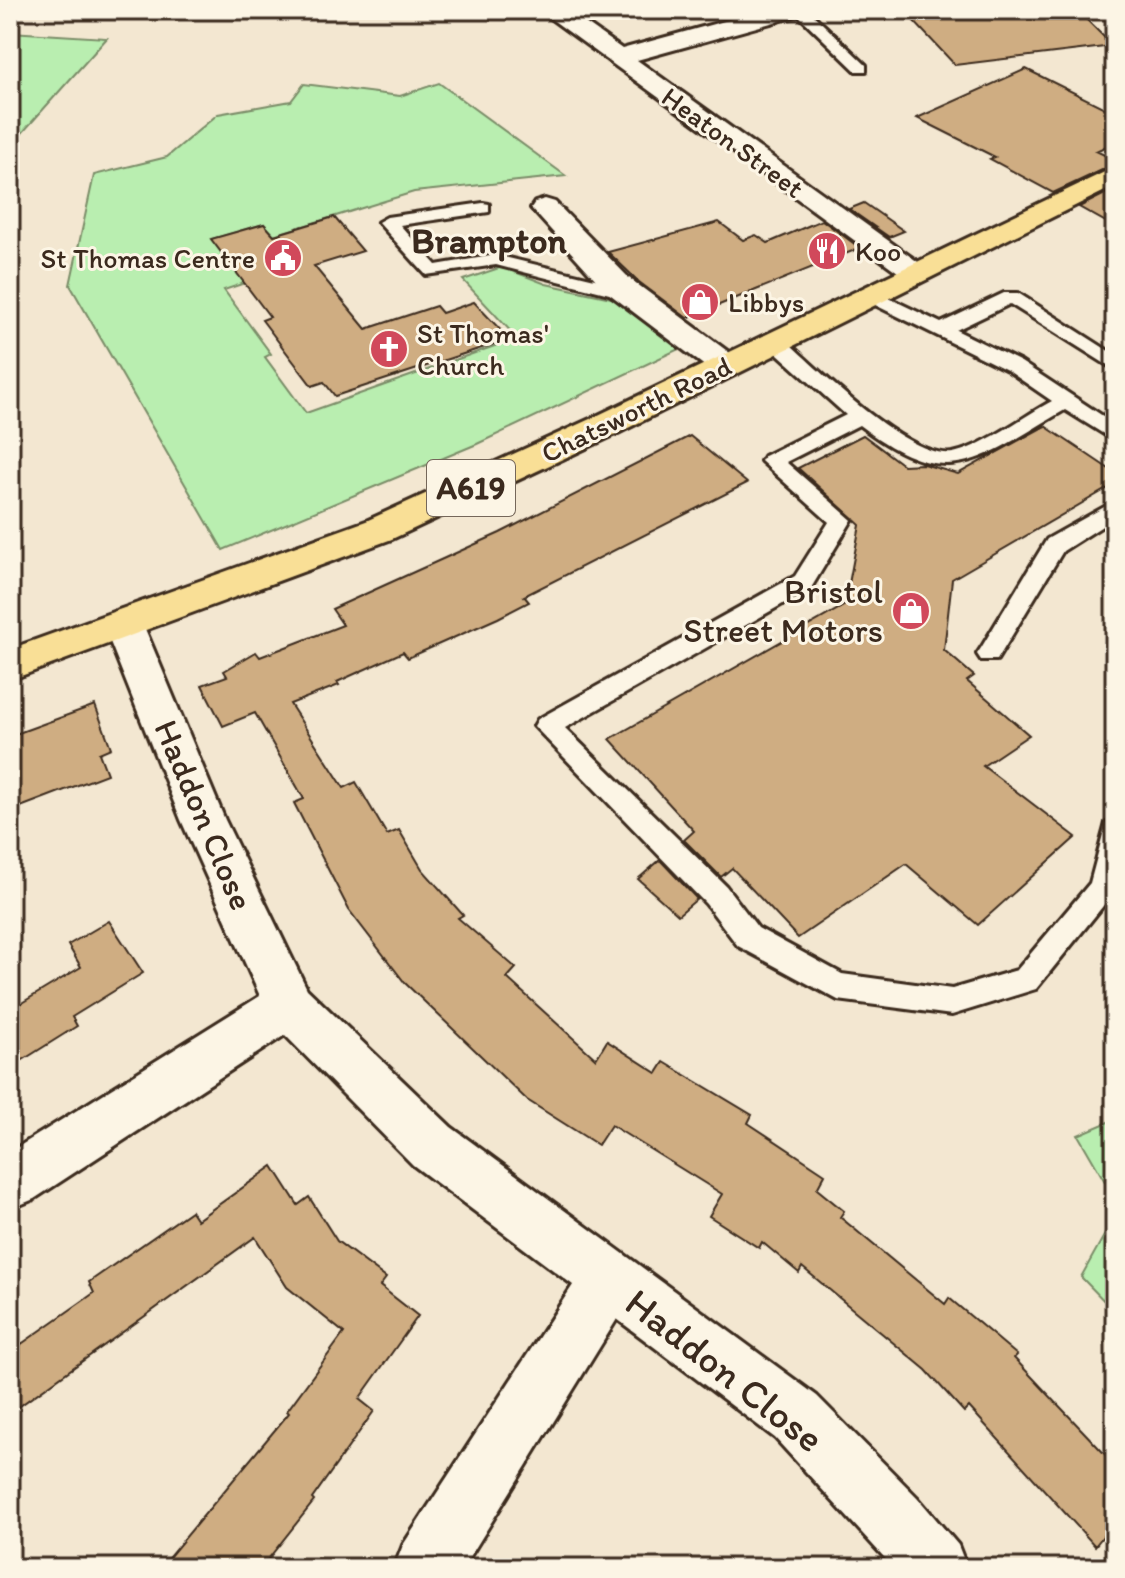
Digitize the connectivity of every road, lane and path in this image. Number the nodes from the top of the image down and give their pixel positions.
1 (551, 10) edge
2 (792, 10) edge
3 (800, 10) edge
4 (617, 58) junction
5 (861, 68) dead end
6 (1115, 175) edge
7 (483, 208) dead end
8 (545, 208) dead end
9 (917, 272) junction
10 (629, 293) junction
11 (870, 295) junction
12 (940, 330) junction
13 (775, 341) junction
14 (1115, 364) edge
15 (726, 366) junction
16 (1066, 401) junction
17 (862, 415) junction
18 (1115, 434) edge
19 (1115, 508) edge
20 (123, 624) junction
21 (989, 654) dead end
22 (10, 665) edge
23 (1115, 831) edge
24 (289, 1005) junction
25 (15, 1180) dead end
26 (610, 1279) junction
27 (426, 1568) edge
28 (935, 1568) edge

1 - 4 street, Heaton Street
2 - 4 street
3 - 5 lane
4 - 9 street, Heaton Street
6 - 9 highway, Chatsworth Road / A619
7 - 10 lane
8 - 10 street
9 - 11 highway, Chatsworth Road / A619
10 - 15 street
11 - 12 lane
11 - 13 highway, Chatsworth Road / A619
12 - 14 lane
12 - 16 lane
13 - 15 highway, Chatsworth Road / A619
13 - 17 lane
15 - 20 highway, Chatsworth Road / A619
16 - 17 lane
16 - 18 lane
17 - 23 lane
19 - 21 lane
20 - 22 highway, Chatsworth Road / A619
20 - 24 street, Haddon Close
24 - 25 street
24 - 26 street, Haddon Close
26 - 27 street, Haddon Close
26 - 28 street, Haddon Close

